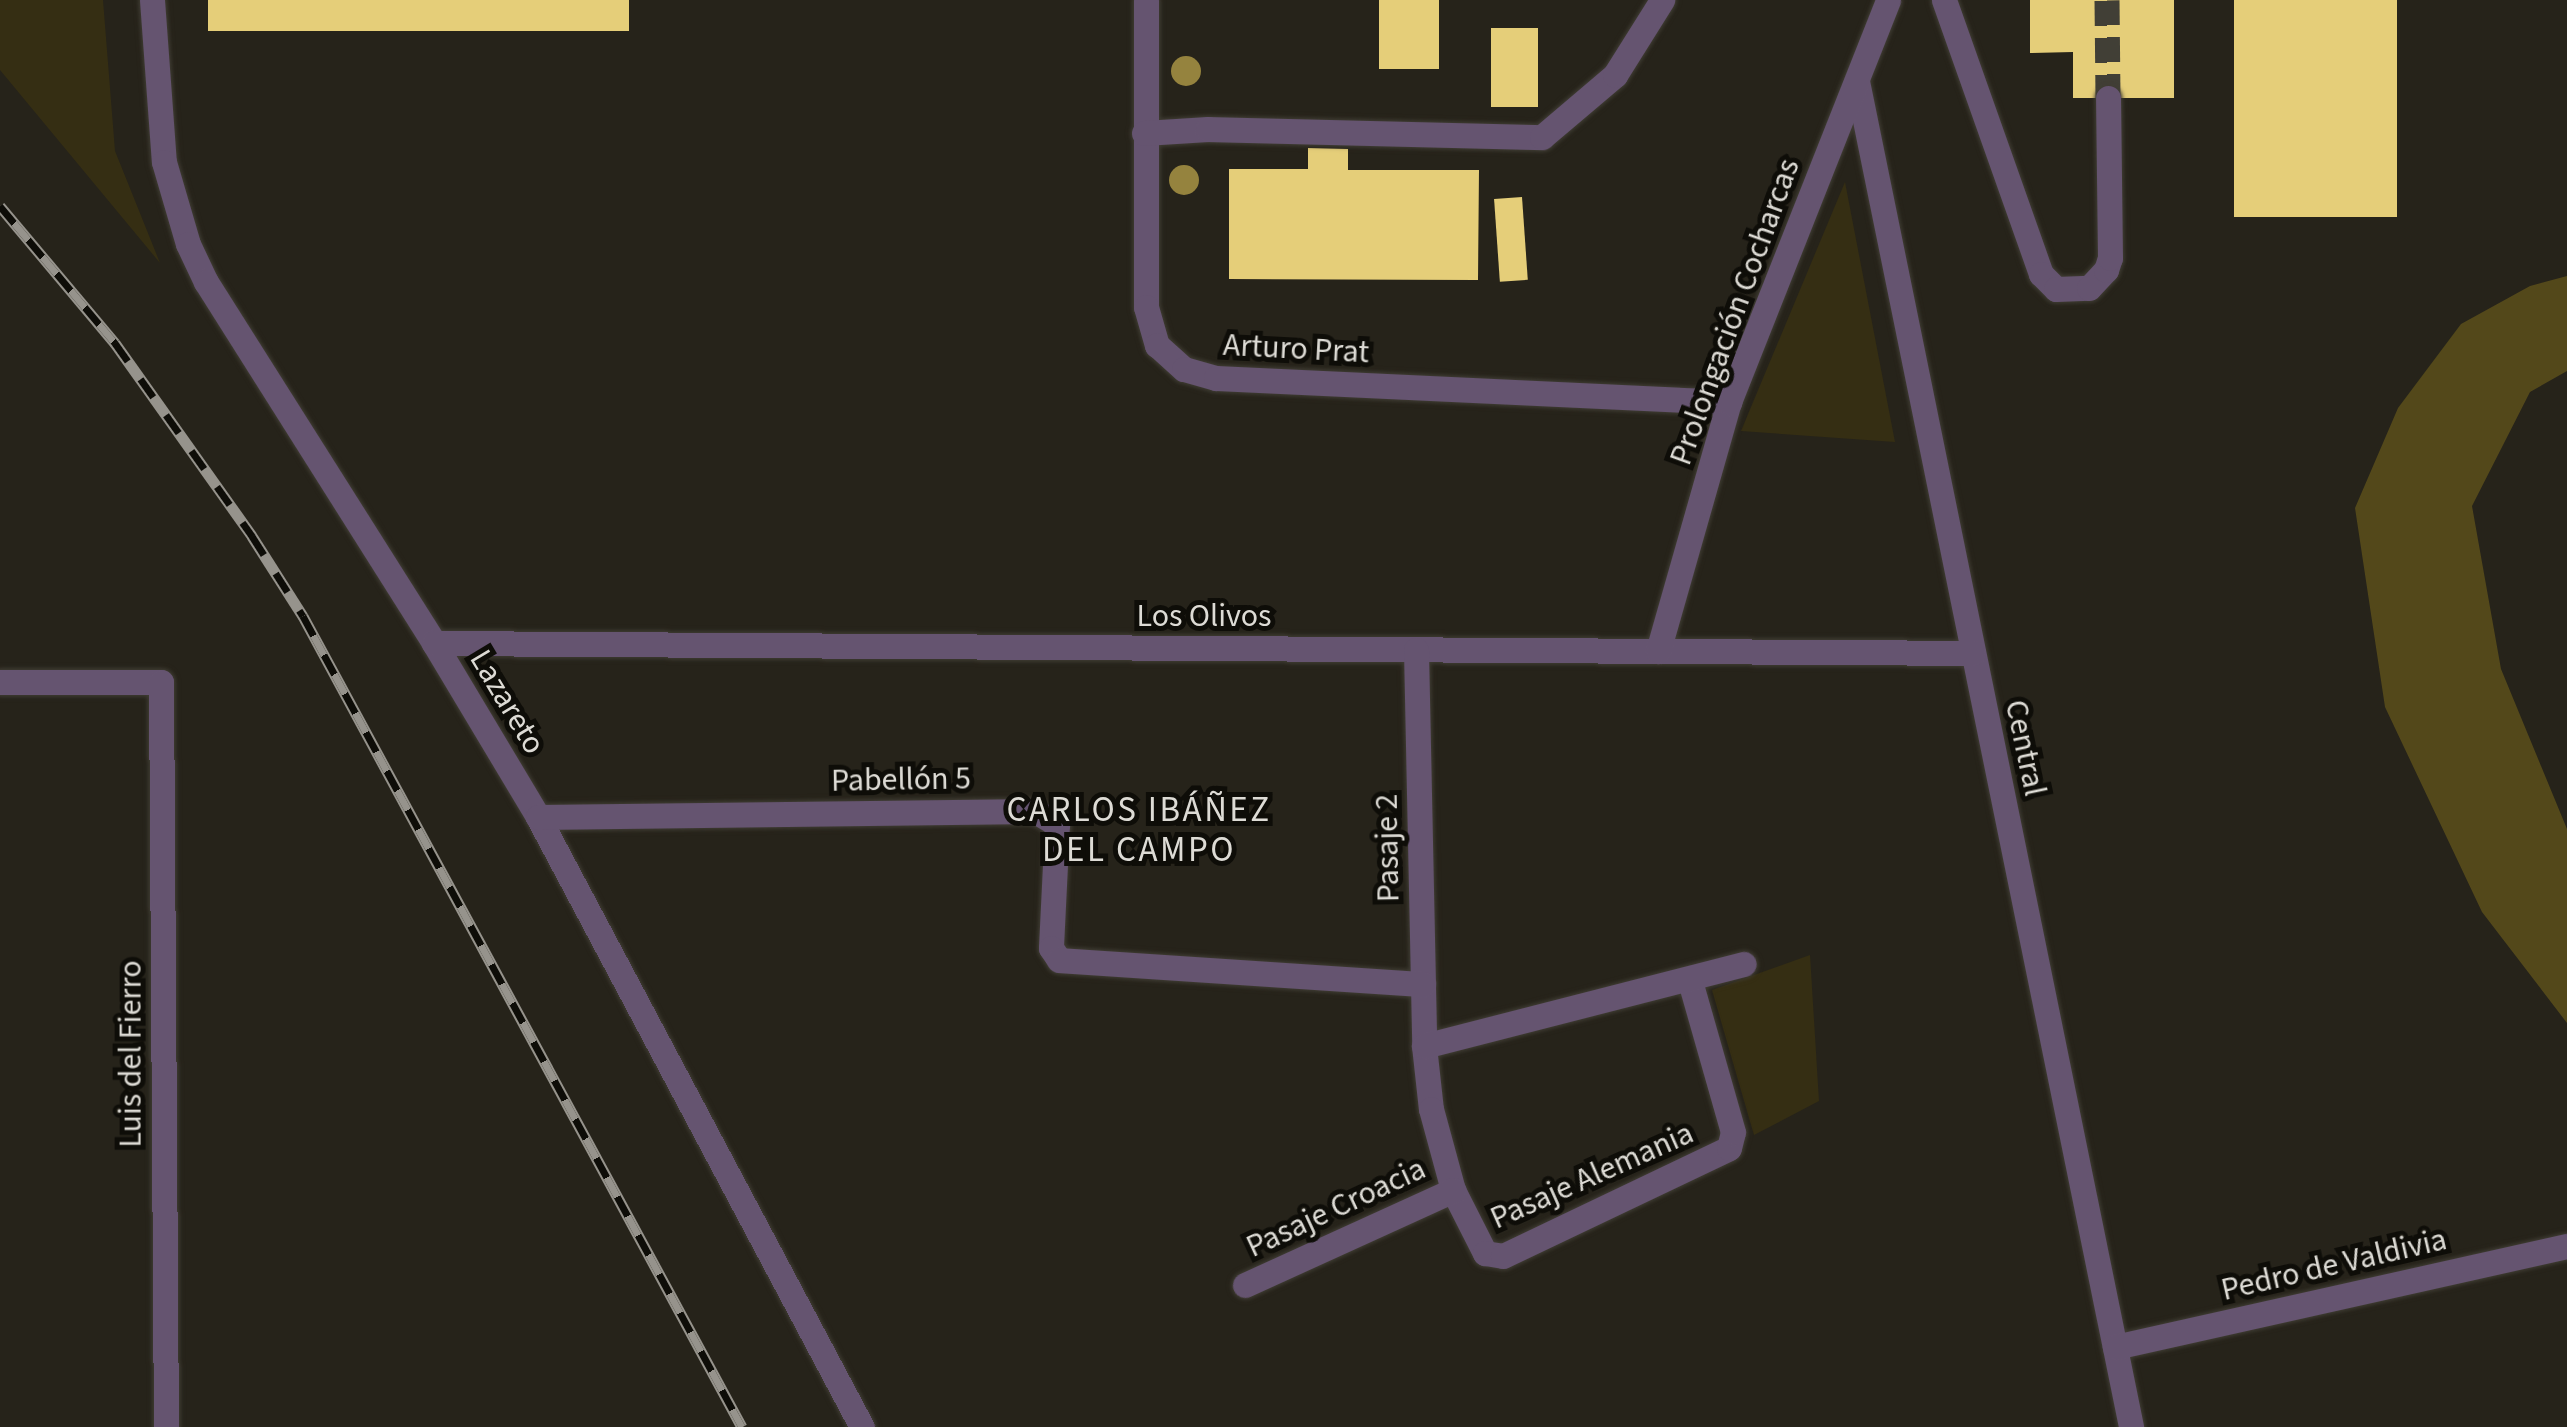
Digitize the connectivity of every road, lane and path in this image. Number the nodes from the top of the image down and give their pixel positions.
1 (152, 0) edge
2 (1146, 0) edge
3 (1662, 0) edge
4 (1888, 0) edge
5 (1944, 0) edge
6 (1857, 81) junction
7 (2108, 98) tunnel mouth
8 (1144, 133) junction
9 (1729, 402) junction
10 (434, 643) junction
11 (1416, 650) junction
12 (1658, 651) junction
13 (1973, 654) junction
14 (0, 682) edge
15 (538, 817) junction
16 (1744, 964) dead end
17 (1690, 981) junction
18 (1423, 984) junction
19 (1424, 1046) junction
20 (1453, 1190) junction
21 (2567, 1246) edge
22 (1485, 1252) joint
23 (1246, 1285) dead end
24 (2114, 1347) junction
25 (166, 1427) edge
26 (862, 1427) edge
27 (2131, 1427) edge

1 - 10 street, Lazareto
2 - 8 street, Arturo Prat
3 - 8 street
4 - 6 street, Prolongación Cocharcas
5 - 7 street
6 - 9 street, Prolongación Cocharcas
6 - 13 street, Central
8 - 9 street, Arturo Prat
9 - 12 street, Prolongación Cocharcas
10 - 11 street, Los Olivos
10 - 15 street, Lazareto
11 - 12 street, Los Olivos
11 - 18 street, Pasaje 2
12 - 13 street, Los Olivos
13 - 24 street, Central
14 - 25 street, Luis del Fierro
15 - 18 street, Pabellón 5
15 - 26 street, Lazareto
16 - 17 street
17 - 19 street
17 - 22 street, Pasaje Alemania
18 - 19 street, Pasaje 2
19 - 20 street, Pasaje 2
20 - 22 street, Pasaje 2
20 - 23 street, Pasaje Croacia
21 - 24 street, Pedro de Valdivia
24 - 27 street, Central

